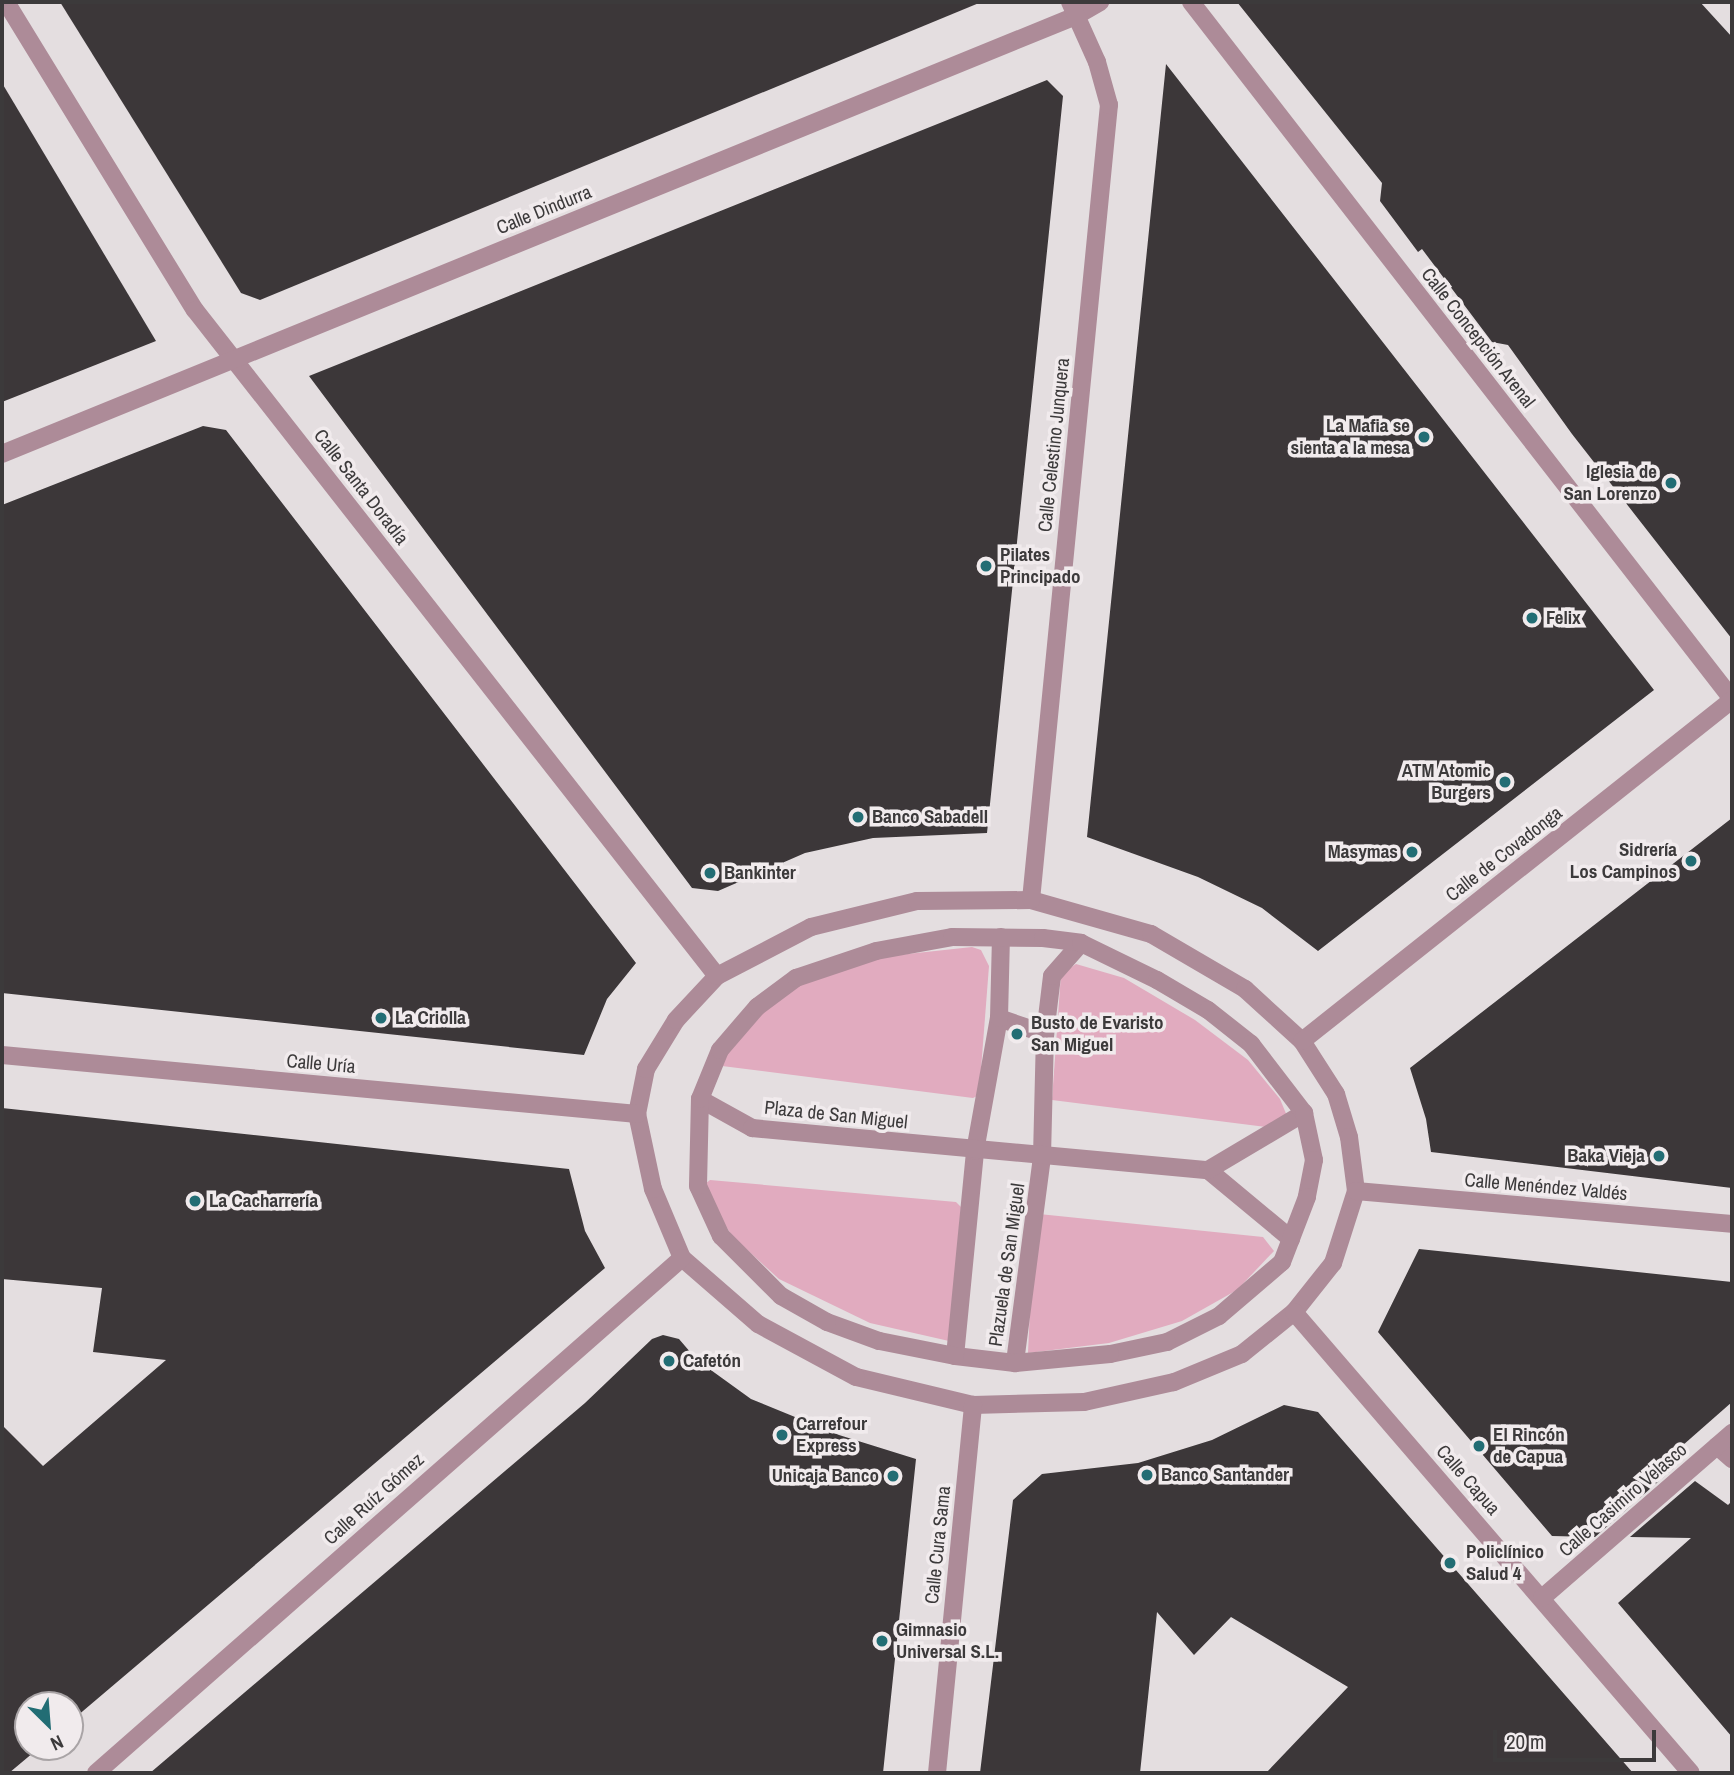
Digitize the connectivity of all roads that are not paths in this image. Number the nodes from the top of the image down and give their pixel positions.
1 (6, 2) edge
2 (1100, 2) edge
3 (1191, 2) edge
4 (1073, 9) edge
5 (235, 360) junction
6 (2, 454) edge
7 (1732, 700) edge
8 (1031, 900) junction
9 (1001, 937) junction
10 (1081, 943) junction
11 (717, 976) junction
12 (999, 1018) junction
13 (1045, 1034) junction
14 (1302, 1041) junction
15 (2, 1055) edge
16 (700, 1099) junction
17 (1304, 1113) junction
18 (637, 1114) junction
19 (975, 1151) junction
20 (1042, 1157) junction
21 (1208, 1170) junction
22 (1356, 1191) junction
23 (1732, 1224) edge
24 (1291, 1239) junction
25 (682, 1258) junction
26 (1294, 1312) junction
27 (955, 1356) junction
28 (1015, 1363) junction
29 (973, 1405) junction
30 (1732, 1433) edge
31 (1717, 1446) junction
32 (1732, 1459) edge
33 (1542, 1598) junction
34 (96, 1773) edge
35 (937, 1773) edge
36 (1691, 1773) edge

1 - 5 street, Calle Santa Doradía
2 - 4 street, Calle Dindurra
3 - 7 street, Calle Concepción Arenal
4 - 5 street, Calle Dindurra
4 - 8 street, Calle Celestino Junquera
5 - 6 street, Calle Dindurra
5 - 11 street, Calle Santa Doradía
7 - 14 street, Calle de Covadonga
8 - 11 street
8 - 14 street
9 - 10 street
9 - 12 street
9 - 16 street
10 - 13 street
10 - 17 street
11 - 18 street
12 - 13 street
12 - 19 street
13 - 20 street
14 - 22 street
15 - 18 street, Calle Uría
16 - 19 street, Plaza de San Miguel
16 - 27 street
17 - 21 street
17 - 24 street
18 - 25 street
19 - 20 street, Plaza de San Miguel
19 - 27 street, Plazuela de San Miguel
20 - 21 street, Plaza de San Miguel
20 - 28 street, Plazuela de San Miguel
21 - 24 street
22 - 23 street, Calle Menéndez Valdés
22 - 26 street
24 - 28 street
25 - 29 street
25 - 34 street, Calle Ruíz Gómez
26 - 29 street
26 - 33 street, Calle Capua
27 - 28 street, Plazuela de San Miguel
29 - 35 street, Calle Cura Sama
30 - 31 street, Calle Casimiro Velasco
31 - 32 street
31 - 33 street, Calle Casimiro Velasco
33 - 36 street, Calle Capua

